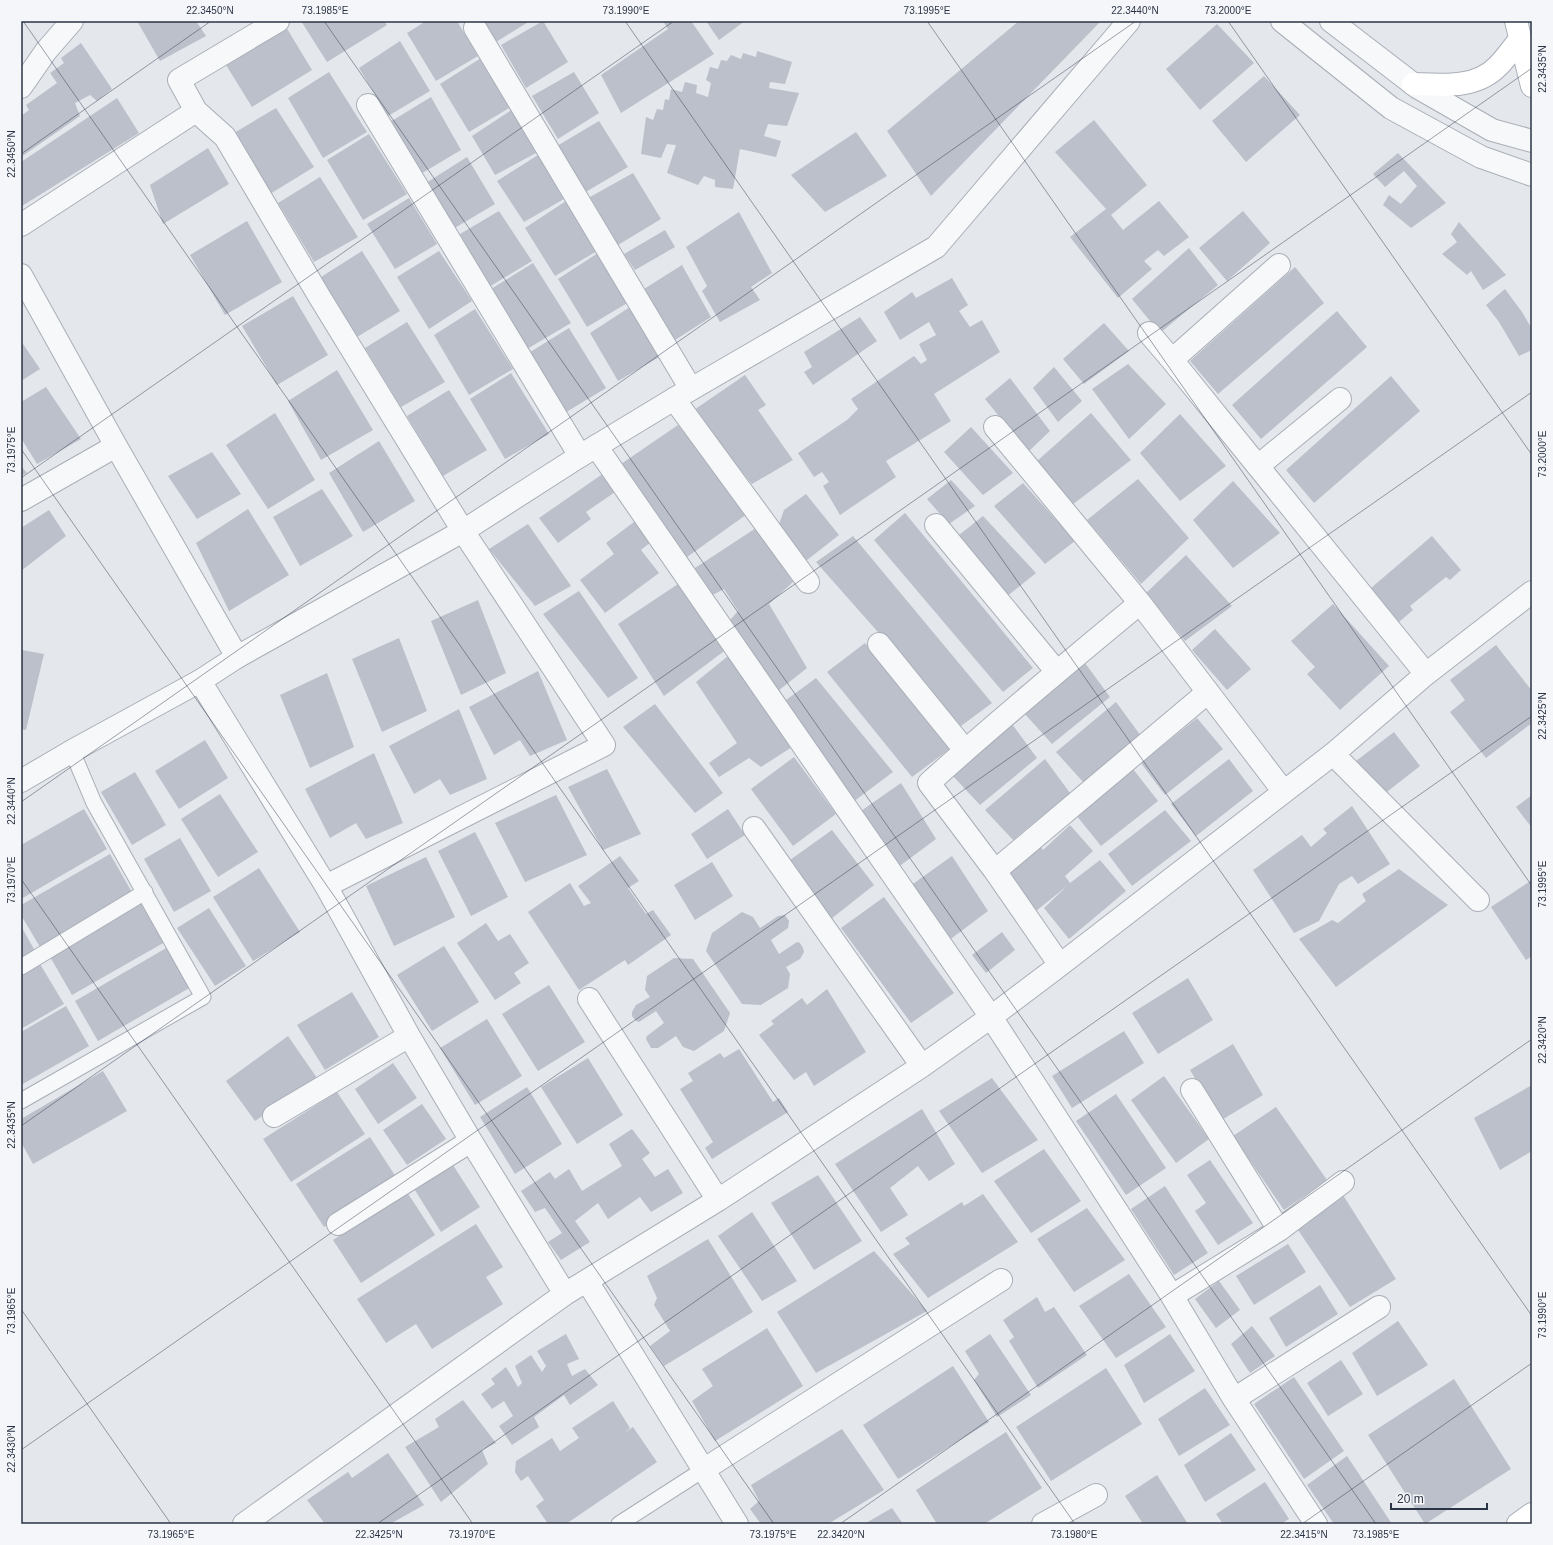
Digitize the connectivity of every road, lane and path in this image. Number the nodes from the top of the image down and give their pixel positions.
1 (72, 21) edge
2 (278, 21) edge
3 (1129, 21) edge
4 (1282, 21) edge
5 (1331, 21) edge
6 (475, 28) dead end
7 (1518, 30) edge
8 (1413, 84) junction
9 (1532, 86) edge
10 (21, 87) edge
11 (368, 105) dead end
12 (196, 111) junction
13 (1532, 141) edge
14 (1532, 175) edge
15 (21, 225) edge
16 (1278, 265) dead end
17 (21, 275) edge
18 (1149, 333) dead end
19 (1172, 360) junction
20 (682, 394) junction
21 (1340, 399) dead end
22 (996, 427) dead end
23 (116, 446) junction
24 (588, 451) junction
25 (1258, 466) junction
26 (21, 500) edge
27 (936, 525) dead end
28 (463, 530) junction
29 (808, 582) dead end
30 (1532, 592) edge
31 (1140, 603) junction
32 (879, 644) dead end
33 (237, 657) junction
34 (1057, 672) junction
35 (1426, 674) junction
36 (200, 681) junction
37 (1208, 692) junction
38 (965, 750) junction
39 (72, 751) junction
40 (1333, 754) junction
41 (21, 781) edge
42 (1284, 792) junction
43 (754, 828) dead end
44 (994, 871) junction
45 (326, 886) junction
46 (145, 892) junction
47 (1478, 900) dead end
48 (1060, 965) junction
49 (21, 967) edge
50 (589, 999) dead end
51 (991, 1017) junction
52 (409, 1036) junction
53 (922, 1066) junction
54 (1192, 1090) dead end
55 (21, 1101) edge
56 (274, 1116) dead end
57 (471, 1141) junction
58 (1343, 1182) dead end
59 (718, 1200) junction
60 (338, 1224) dead end
61 (1279, 1230) junction
62 (1001, 1280) dead end
63 (587, 1281) junction
64 (565, 1294) junction
65 (1172, 1296) junction
66 (1379, 1307) dead end
67 (1234, 1399) junction
68 (703, 1470) junction
69 (1096, 1495) dead end
70 (1532, 1514) edge
71 (244, 1524) edge
72 (619, 1524) edge
73 (737, 1524) edge
74 (1043, 1524) edge
75 (1316, 1524) edge
76 (1518, 1524) edge

1 - 10 street
2 - 12 street
3 - 20 street
4 - 14 street
5 - 8 street
6 - 20 street
7 - 8 main road
7 - 9 main road
8 - 13 street
11 - 24 street
12 - 15 street
12 - 28 street
16 - 19 street
17 - 23 street
18 - 19 street
19 - 25 street
20 - 24 street
20 - 29 street
21 - 25 street
22 - 31 street
23 - 26 street
23 - 33 street
24 - 28 street
24 - 51 street
25 - 35 street
27 - 34 street
28 - 33 street
28 - 45 street
30 - 35 street
31 - 34 street
31 - 37 street
32 - 38 street
33 - 36 street
34 - 38 street
35 - 40 street
36 - 39 street
36 - 45 street
37 - 42 street
37 - 44 street
38 - 44 street
39 - 41 street
39 - 46 lane
40 - 42 street
40 - 47 street
42 - 48 street
43 - 53 street
44 - 48 street
45 - 52 street
46 - 49 lane
46 - 55 lane
48 - 51 street
50 - 59 street
51 - 53 street
51 - 65 street
52 - 56 street
52 - 57 street
53 - 59 street
54 - 61 street
57 - 60 street
57 - 64 street
58 - 61 street
59 - 63 street
61 - 65 street
62 - 68 street
63 - 64 street
63 - 68 street
64 - 71 street
65 - 67 street
66 - 67 street
67 - 75 street
68 - 72 lane
68 - 73 street
69 - 74 street
70 - 76 main road

